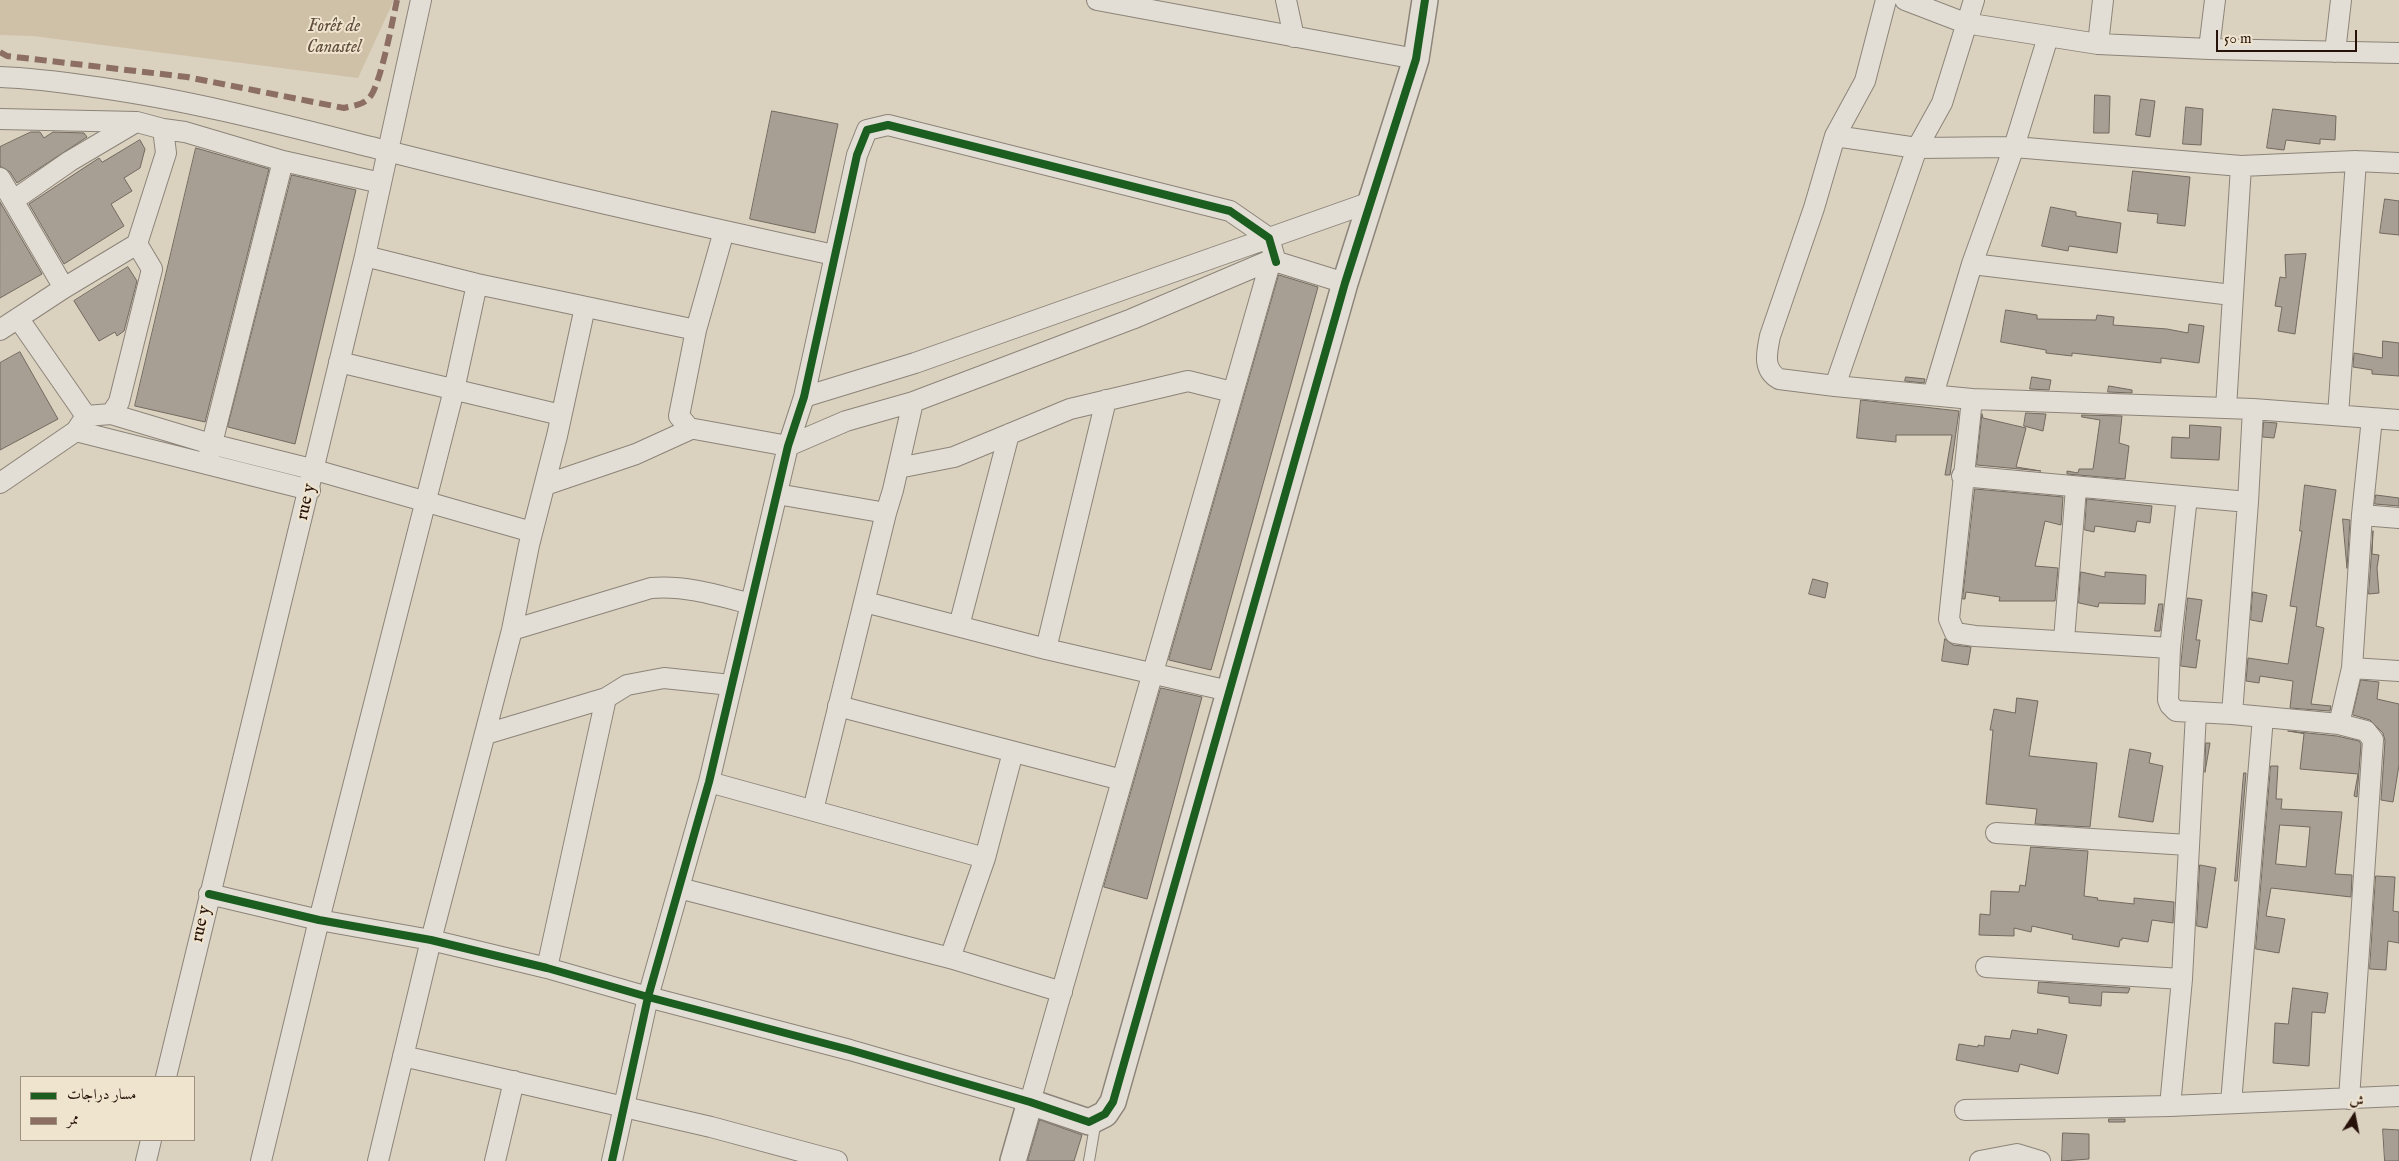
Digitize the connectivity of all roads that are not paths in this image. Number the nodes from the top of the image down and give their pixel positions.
1 (421, 0) edge
2 (1097, 0) edge
3 (1286, 0) edge
4 (1426, 0) edge
5 (1886, 0) edge
6 (1905, 0) edge
7 (1974, 0) edge
8 (2103, 0) edge
9 (2215, 0) edge
10 (2341, 0) edge
11 (1138, 4) edge
12 (1965, 23) junction
13 (1294, 37) junction
14 (2048, 37) junction
15 (2098, 44) junction
16 (2209, 49) junction
17 (2336, 52) junction
18 (2399, 53) edge
19 (1416, 59) junction
20 (0, 77) edge
21 (0, 119) edge
22 (137, 122) junction
23 (163, 129) junction
24 (1835, 136) junction
25 (2014, 147) junction
26 (1916, 148) junction
27 (388, 152) junction
28 (283, 161) junction
29 (2356, 161) junction
30 (2399, 162) edge
31 (2241, 166) junction
32 (0, 178) edge
33 (381, 183) junction
34 (14, 200) junction
35 (1371, 202) junction
36 (724, 231) junction
37 (1269, 238) junction
38 (137, 244) junction
39 (834, 255) junction
40 (366, 256) junction
41 (1273, 261) junction
42 (1972, 264) junction
43 (1345, 283) junction
44 (477, 284) junction
45 (64, 288) junction
46 (2232, 295) junction
47 (585, 308) junction
48 (18, 318) junction
49 (0, 330) edge
50 (696, 330) junction
51 (339, 362) junction
52 (1835, 386) junction
53 (454, 390) junction
54 (1232, 392) junction
55 (1933, 395) junction
56 (804, 397) junction
57 (1972, 398) junction
58 (1106, 400) junction
59 (913, 402) junction
60 (2226, 408) junction
61 (2253, 409) junction
62 (111, 414) junction
63 (562, 415) junction
64 (2338, 415) junction
65 (2372, 418) junction
66 (2399, 420) edge
67 (81, 424) junction
68 (692, 429) junction
69 (1009, 434) junction
70 (788, 446) junction
71 (209, 454) junction
72 (898, 468) junction
73 (314, 470) junction
74 (1962, 476) junction
75 (0, 483) edge
76 (545, 485) junction
77 (2076, 488) junction
78 (310, 490) junction
79 (777, 494) junction
80 (2187, 497) junction
81 (426, 502) junction
82 (2248, 502) junction
83 (886, 513) junction
84 (2362, 515) junction
85 (2399, 518) edge
86 (532, 532) junction
87 (865, 602) junction
88 (751, 604) junction
89 (959, 626) junction
90 (512, 630) junction
91 (2064, 640) junction
92 (2170, 648) junction
93 (1046, 649) junction
94 (2352, 668) junction
95 (2399, 671) edge
96 (1152, 674) junction
97 (732, 685) junction
98 (1230, 691) junction
99 (606, 698) junction
100 (838, 706) junction
101 (2196, 713) junction
102 (2232, 714) junction
103 (2263, 717) junction
104 (2339, 724) junction
105 (486, 734) junction
106 (1013, 752) junction
107 (1122, 780) junction
108 (709, 782) junction
109 (813, 810) junction
110 (1996, 833) dead end
111 (2188, 845) junction
112 (985, 858) junction
113 (679, 888) junction
114 (209, 894) junction
115 (319, 920) junction
116 (431, 940) junction
117 (950, 958) junction
118 (1986, 967) dead end
119 (547, 968) junction
120 (2182, 979) junction
121 (1062, 992) junction
122 (648, 998) junction
123 (403, 1056) junction
124 (166, 1076) edge
125 (514, 1081) junction
126 (2399, 1096) edge
127 (2349, 1099) junction
128 (1030, 1102) junction
129 (2232, 1102) junction
130 (2170, 1106) junction
131 (624, 1108) junction
132 (1965, 1110) dead end
133 (1097, 1119) junction
134 (151, 1141) edge
135 (146, 1161) edge
136 (261, 1161) edge
137 (378, 1161) edge
138 (495, 1161) edge
139 (612, 1161) edge
140 (837, 1161) edge
141 (1013, 1161) edge
142 (1089, 1161) edge
143 (1980, 1161) edge
144 (2040, 1161) edge

1 - 27 street, rue y
2 - 11 street
3 - 13 street
4 - 19 street
5 - 24 street
6 - 12 street
7 - 12 street
8 - 15 street
9 - 16 street
10 - 17 street
11 - 13 street
12 - 14 street
12 - 26 street
13 - 19 street
14 - 15 street
14 - 25 street
15 - 16 street
16 - 17 street
17 - 18 street
19 - 35 street
20 - 27 street
21 - 22 street
22 - 23 street
22 - 34 street
23 - 28 street
23 - 38 street
24 - 26 street
24 - 52 street
25 - 26 street
25 - 31 street
25 - 42 street
26 - 52 street
27 - 33 street, rue y
27 - 36 street
28 - 33 street
28 - 71 street
29 - 30 street
29 - 31 street
29 - 64 street
31 - 46 street
32 - 34 street
33 - 40 street, rue y
34 - 45 street
35 - 37 street
35 - 43 street
36 - 39 street
36 - 50 street
37 - 39 street
37 - 41 street
37 - 56 street
38 - 45 street
38 - 62 street
39 - 56 street
40 - 44 street
40 - 51 street, rue y
41 - 43 street
41 - 54 street
41 - 59 street
42 - 46 street
42 - 55 street
43 - 98 street
44 - 47 street
44 - 53 street
45 - 48 street
46 - 60 street
47 - 50 street
47 - 63 street
48 - 49 street
48 - 67 street
50 - 68 street
51 - 53 street
51 - 73 street, rue y
52 - 55 street
53 - 63 street
53 - 81 street
54 - 58 street
54 - 96 street
55 - 57 street
56 - 70 street
57 - 60 street
57 - 74 street
58 - 69 street
58 - 93 street
59 - 70 street
59 - 72 street
60 - 61 street
61 - 64 street
61 - 82 street
62 - 67 street
62 - 71 street
63 - 76 street
64 - 65 street
65 - 66 street
65 - 84 street
67 - 71 street
67 - 75 street
68 - 70 street
68 - 76 street
69 - 72 street
69 - 89 street
70 - 79 street
71 - 73 street
71 - 78 street
72 - 83 street
73 - 78 street, rue y
73 - 81 street
74 - 77 street
74 - 91 street
76 - 86 street
77 - 80 street
77 - 91 street
78 - 114 street, rue y
79 - 83 street
79 - 88 street
80 - 82 street
80 - 92 street
81 - 86 street
81 - 115 street
82 - 102 street
83 - 87 street
84 - 85 street
84 - 94 street
86 - 90 street
87 - 89 street
87 - 100 street
88 - 90 street
88 - 97 street
89 - 93 street
90 - 105 street
91 - 92 street
92 - 101 street
93 - 96 street
94 - 95 street
94 - 104 street
96 - 98 street
96 - 107 street
97 - 99 street
97 - 108 street
98 - 133 street
99 - 105 street
99 - 119 street
100 - 106 street
100 - 109 street
101 - 102 street
101 - 111 street
102 - 103 street
103 - 104 street
103 - 129 street
104 - 127 street
105 - 116 street
106 - 107 street
106 - 112 street
107 - 121 street
108 - 109 street
108 - 113 street
109 - 112 street
110 - 111 street
111 - 120 street
112 - 117 street
113 - 117 street
113 - 122 street
114 - 115 street
114 - 124 street, rue y
115 - 116 street
115 - 136 street
116 - 119 street
116 - 123 street
117 - 121 street
118 - 120 street
119 - 122 street
120 - 130 street
121 - 128 street
122 - 128 street
122 - 131 street
123 - 125 street
123 - 137 street
125 - 131 street
125 - 138 street
126 - 127 street
127 - 129 street
128 - 133 street
128 - 141 street
129 - 130 street
130 - 132 street
131 - 139 street
131 - 140 street
133 - 142 lane
134 - 135 street
143 - 144 street

